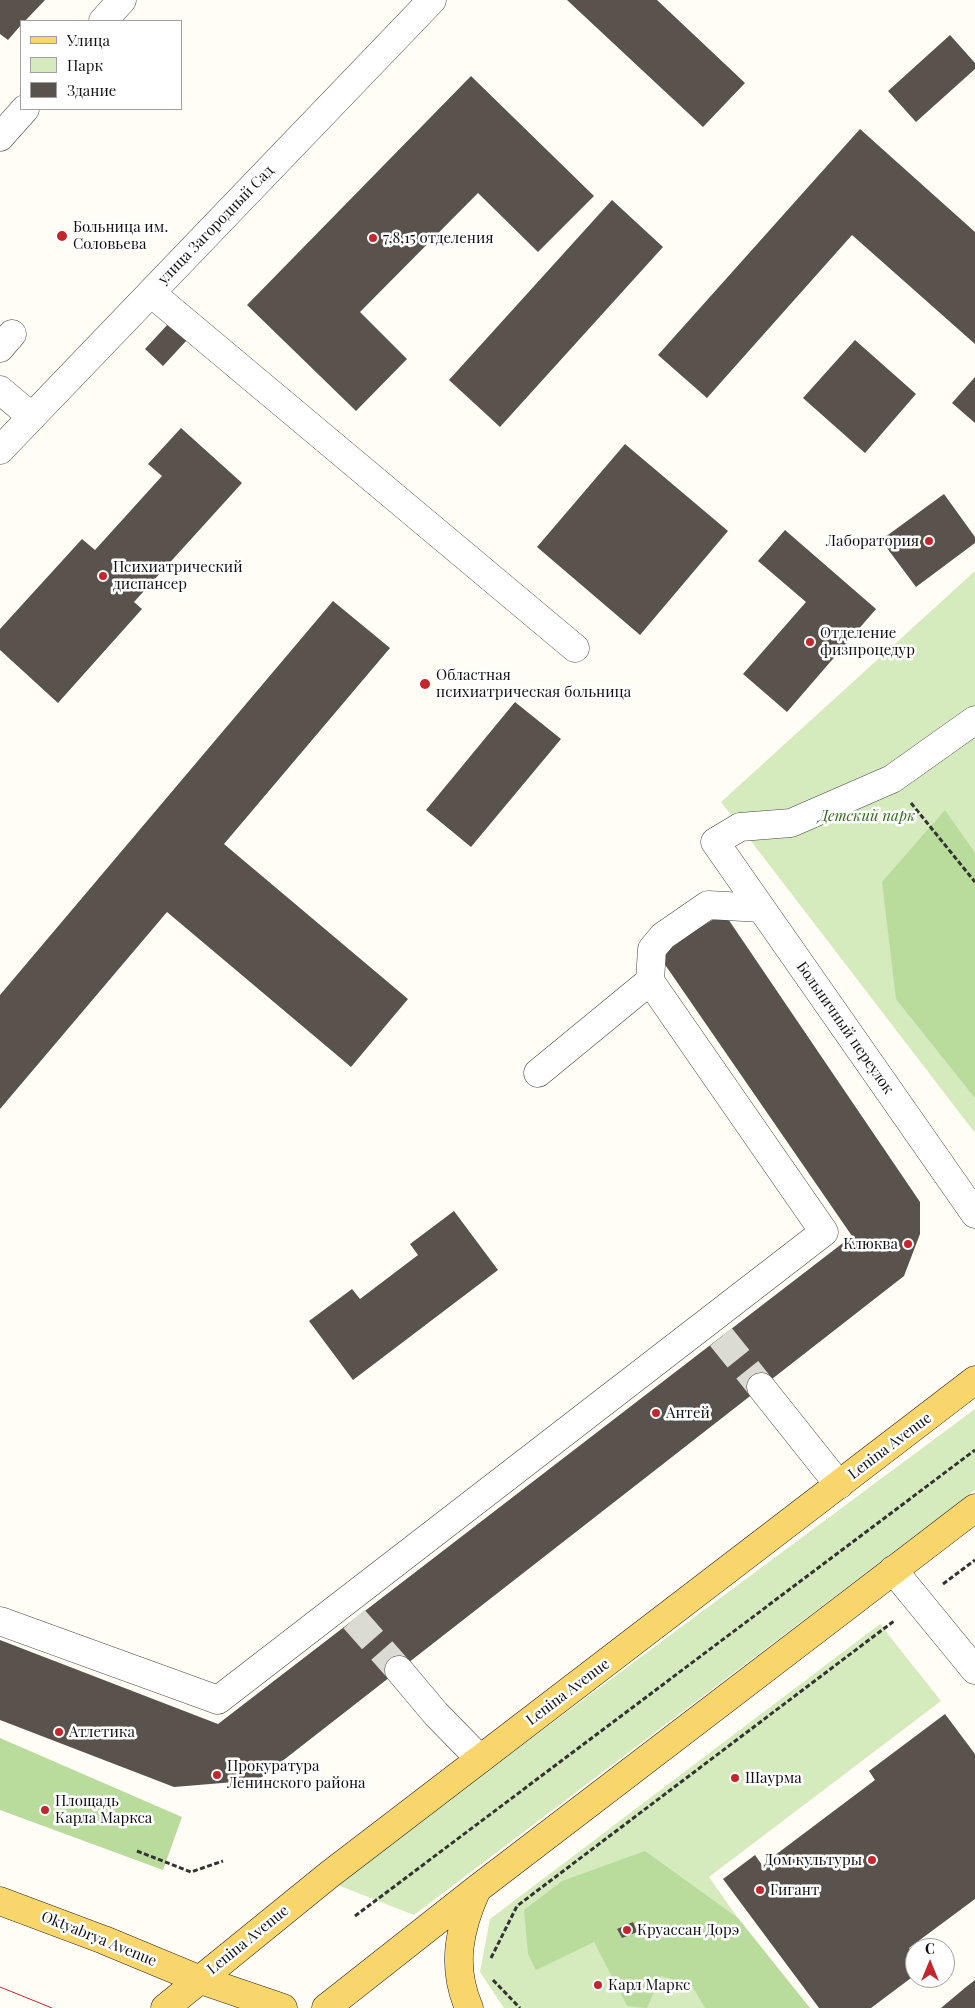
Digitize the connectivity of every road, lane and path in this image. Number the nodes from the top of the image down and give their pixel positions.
1 (122, 0) edge
2 (432, 0) edge
3 (104, 20) edge
4 (24, 110) edge
5 (0, 136) edge
6 (151, 293) junction
7 (0, 390) edge
8 (32, 417) junction
9 (0, 450) edge
10 (575, 648) dead end
11 (975, 720) edge
12 (892, 779) junction
13 (975, 882) edge
14 (761, 908) junction
15 (650, 981) junction
16 (538, 1073) dead end
17 (975, 1214) edge
18 (975, 1380) edge
19 (761, 1387) tunnel mouth
20 (975, 1450) edge
21 (839, 1484) junction
22 (975, 1508) edge
23 (975, 1560) edge
24 (893, 1570) junction
25 (920, 1602) junction
26 (0, 1621) edge
27 (399, 1670) tunnel mouth
28 (975, 1670) edge
29 (480, 1759) junction
30 (137, 1851) dead end
31 (223, 1861) dead end
32 (477, 1889) junction
33 (0, 1901) edge
34 (355, 1916) dead end
35 (489, 1964) dead end
36 (491, 1978) dead end
37 (198, 1979) junction
38 (165, 2008) edge
39 (250, 2008) edge
40 (284, 2008) edge
41 (326, 2008) edge
42 (469, 2008) edge
43 (520, 2008) edge

1 - 3 street
2 - 6 street, улица Загородный Сад
4 - 5 street
6 - 8 street, улица Загородный Сад
6 - 10 street
7 - 8 street
8 - 9 street, улица Загородный Сад
11 - 12 street
12 - 13 path
12 - 14 street, Больничный переулок
14 - 15 street
14 - 17 street, Больничный переулок
15 - 16 street
15 - 26 street
18 - 21 main road, Lenina Avenue
19 - 21 street
20 - 34 path
21 - 29 main road, Lenina Avenue
22 - 24 main road
23 - 25 path
24 - 25 street
24 - 32 main road
25 - 28 street
25 - 35 path
27 - 29 street
29 - 37 main road, Lenina Avenue
30 - 31 path
32 - 41 main road
32 - 42 main road
33 - 37 main road, Oktyabrya Avenue
36 - 43 path
37 - 38 main road, Lenina Avenue
37 - 39 main road, Oktyabrya Avenue
37 - 40 main road, Oktyabrya Avenue

